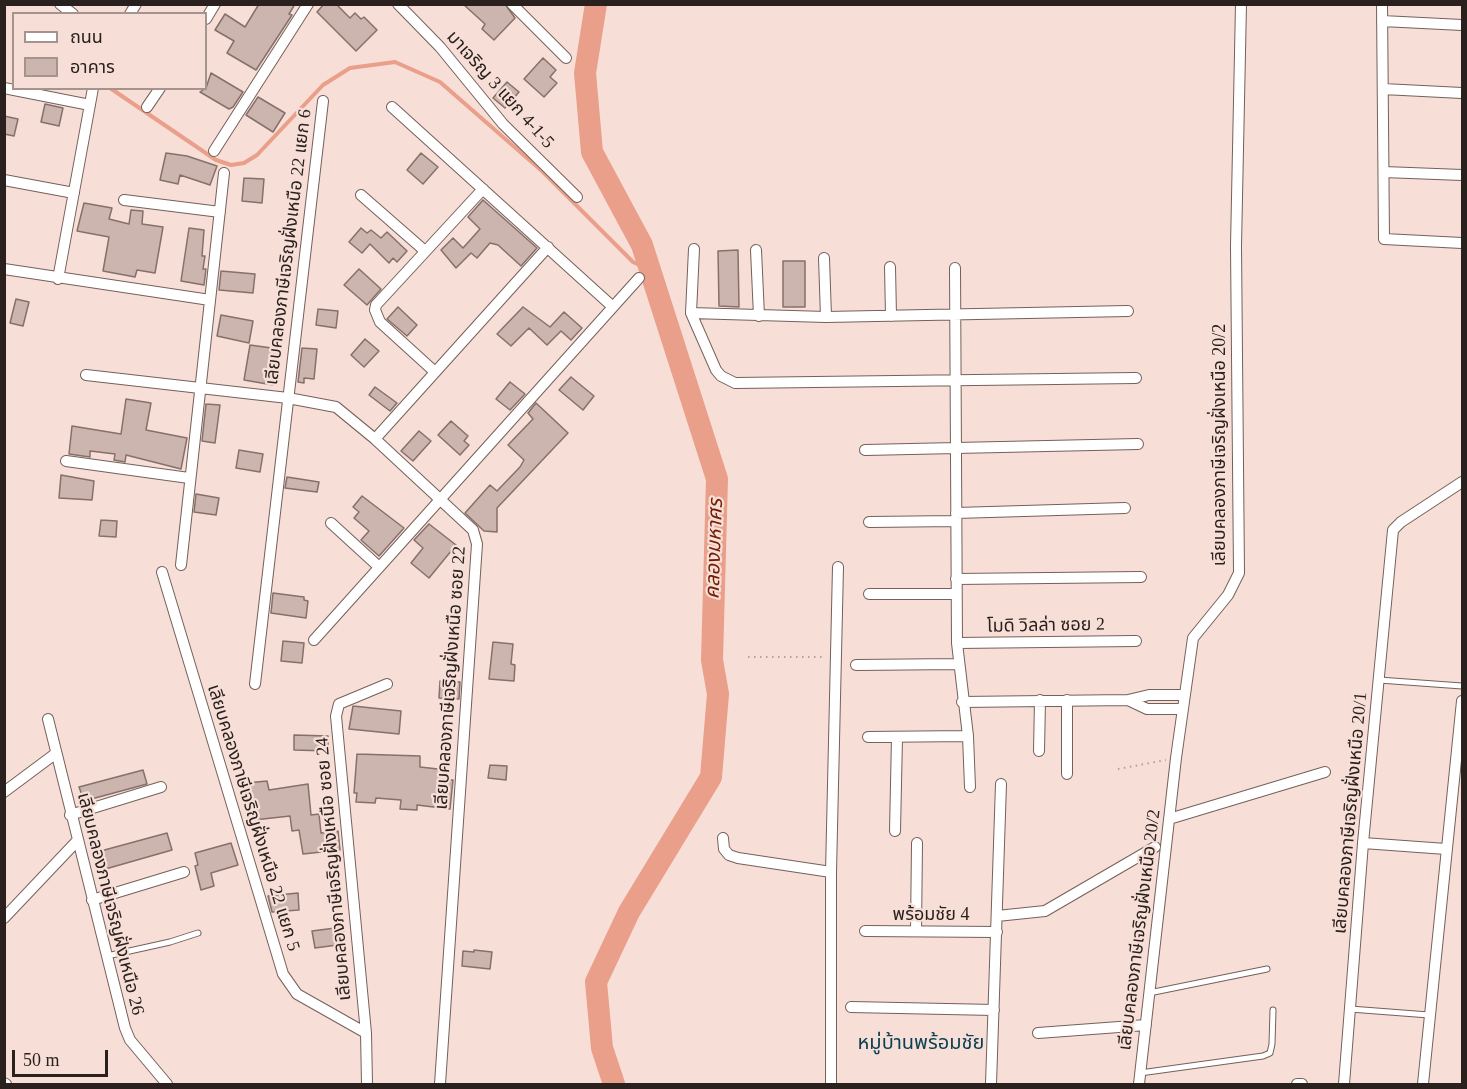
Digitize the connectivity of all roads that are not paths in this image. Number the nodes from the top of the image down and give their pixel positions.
1 (215, 4) edge
2 (308, 4) edge
3 (398, 4) edge
4 (512, 4) edge
5 (1241, 4) edge
6 (1382, 4) edge
7 (207, 17) edge
8 (1382, 21) junction
9 (1462, 25) edge
10 (566, 58) dead end
11 (1383, 89) junction
12 (14, 90) edge
13 (93, 90) edge
14 (159, 90) edge
15 (1462, 93) edge
16 (323, 101) dead end
17 (90, 105) junction
18 (392, 106) dead end
19 (147, 107) dead end
20 (214, 151) dead end
21 (1383, 172) junction
22 (224, 173) dead end
23 (1462, 175) edge
24 (4, 180) edge
25 (483, 189) junction
26 (74, 193) junction
27 (361, 195) dead end
28 (577, 197) dead end
29 (124, 200) dead end
30 (220, 212) junction
31 (1462, 243) edge
32 (548, 247) junction
33 (694, 249) dead end
34 (756, 250) dead end
35 (424, 251) junction
36 (824, 258) dead end
37 (890, 267) dead end
38 (955, 268) dead end
39 (4, 269) edge
40 (639, 278) dead end
41 (57, 279) junction
42 (210, 300) junction
43 (613, 307) junction
44 (1128, 312) dead end
45 (691, 313) junction
46 (956, 314) junction
47 (759, 316) junction
48 (891, 316) junction
49 (826, 317) junction
50 (435, 372) junction
51 (86, 375) dead end
52 (1136, 378) dead end
53 (955, 381) junction
54 (200, 388) junction
55 (288, 398) junction
56 (375, 439) junction
57 (1138, 444) dead end
58 (955, 448) junction
59 (865, 450) dead end
60 (66, 461) dead end
61 (189, 478) junction
62 (1462, 482) edge
63 (440, 499) junction
64 (1125, 508) dead end
65 (956, 517) junction
66 (869, 522) dead end
67 (331, 523) dead end
68 (181, 565) dead end
69 (378, 566) junction
70 (838, 567) dead end
71 (162, 572) dead end
72 (1141, 577) dead end
73 (956, 579) junction
74 (869, 594) dead end
75 (956, 594) junction
76 (314, 640) dead end
77 (1136, 641) dead end
78 (957, 643) junction
79 (958, 664) junction
80 (856, 665) dead end
81 (1379, 680) junction
82 (255, 684) dead end
83 (387, 684) dead end
84 (1462, 686) edge
85 (1184, 695) junction
86 (1040, 700) junction
87 (1067, 700) junction
88 (1128, 700) junction
89 (1462, 701) edge
90 (962, 702) junction
91 (1183, 709) junction
92 (48, 720) dead end
93 (868, 736) dead end
94 (968, 736) junction
95 (897, 737) junction
96 (1039, 751) dead end
97 (55, 754) junction
98 (1325, 772) dead end
99 (1067, 774) dead end
100 (1001, 784) dead end
101 (161, 787) dead end
102 (970, 787) dead end
103 (4, 792) edge
104 (70, 815) junction
105 (1170, 819) junction
106 (895, 831) dead end
107 (723, 837) dead end
108 (77, 841) junction
109 (917, 843) dead end
110 (1364, 843) junction
111 (1155, 847) dead end
112 (1446, 849) junction
113 (184, 872) dead end
114 (831, 872) junction
115 (92, 900) junction
116 (997, 916) junction
117 (4, 918) edge
118 (865, 931) dead end
119 (916, 931) junction
120 (997, 932) junction
121 (198, 933) dead end
122 (105, 956) junction
123 (1267, 969) dead end
124 (1149, 993) junction
125 (851, 1007) dead end
126 (1350, 1009) junction
127 (994, 1010) junction
128 (1273, 1010) dead end
129 (1429, 1015) junction
130 (1146, 1025) junction
131 (366, 1033) junction
132 (1038, 1033) dead end
133 (1140, 1073) junction
134 (167, 1084) edge
135 (367, 1084) edge
136 (440, 1084) edge
137 (831, 1084) edge
138 (991, 1084) edge
139 (1139, 1084) edge
140 (1297, 1084) edge
141 (1302, 1084) edge
142 (1344, 1084) edge
143 (1423, 1084) edge

1 - 7 street
2 - 20 street
3 - 28 street, มาเจริญ 3 แยก 4-1-5
4 - 10 street
5 - 85 street, เลียบคลองภาษีเจริญฝั่งเหนือ 20/2
6 - 8 street
8 - 9 street
8 - 11 street
11 - 15 street
11 - 21 street
12 - 17 street
13 - 17 street
14 - 19 street
16 - 55 street, เลียบคลองภาษีเจริญฝั่งเหนือ 22 แยก 6
17 - 26 street
18 - 25 street
21 - 23 street
21 - 31 street
22 - 30 street
24 - 26 street
25 - 32 street
25 - 35 street
26 - 41 street
27 - 35 street
29 - 30 street
30 - 42 street
32 - 43 street
32 - 50 street
33 - 45 street
34 - 47 street
35 - 50 street
36 - 49 street
37 - 48 street
38 - 46 street
39 - 41 street
40 - 43 street
41 - 42 street
42 - 54 street
43 - 63 street
44 - 46 street
45 - 47 street
45 - 53 street
46 - 48 street
46 - 53 street
47 - 49 street
48 - 49 street
50 - 56 street
51 - 54 street, เลียบคลองภาษีเจริญฝั่งเหนือ ซอย 22
52 - 53 street
53 - 58 street
54 - 55 street, เลียบคลองภาษีเจริญฝั่งเหนือ ซอย 22
54 - 61 street
55 - 56 street, เลียบคลองภาษีเจริญฝั่งเหนือ ซอย 22
55 - 82 street, เลียบคลองภาษีเจริญฝั่งเหนือ 22 แยก 6
56 - 63 street, เลียบคลองภาษีเจริญฝั่งเหนือ ซอย 22
57 - 58 street
58 - 59 street
58 - 65 street
60 - 61 street
61 - 68 street
62 - 81 street, เลียบคลองภาษีเจริญฝั่งเหนือ 20/1
63 - 69 street
63 - 136 street, เลียบคลองภาษีเจริญฝั่งเหนือ ซอย 22
64 - 65 street
65 - 66 street
65 - 73 street
67 - 69 street
69 - 76 street
70 - 114 street
71 - 131 street, เลียบคลองภาษีเจริญฝั่งเหนือ 22 แยก 5
72 - 73 street
73 - 75 street
74 - 75 street
75 - 78 street
77 - 78 street, โมดิ วิลล่า ซอย 2
78 - 79 street
79 - 80 street
79 - 90 street
81 - 84 lane
81 - 110 street, เลียบคลองภาษีเจริญฝั่งเหนือ 20/1
83 - 131 street, เลียบคลองภาษีเจริญฝั่งเหนือ ซอย 24
85 - 88 street
85 - 91 street, เลียบคลองภาษีเจริญฝั่งเหนือ 20/2
86 - 87 street
86 - 90 street
86 - 96 street
87 - 88 street
87 - 99 street
88 - 91 street
89 - 112 street
90 - 94 street
91 - 105 street, เลียบคลองภาษีเจริญฝั่งเหนือ 20/2
92 - 97 street, เลียบคลองภาษีเจริญฝั่งเหนือ 26
93 - 95 street
94 - 95 street
94 - 102 street
95 - 106 street
97 - 103 street
97 - 104 street, เลียบคลองภาษีเจริญฝั่งเหนือ 26
98 - 105 street
100 - 116 street
101 - 104 street
104 - 108 street, เลียบคลองภาษีเจริญฝั่งเหนือ 26
105 - 124 street, เลียบคลองภาษีเจริญฝั่งเหนือ 20/2
107 - 114 street
108 - 115 street, เลียบคลองภาษีเจริญฝั่งเหนือ 26
108 - 117 street
109 - 119 street
110 - 112 street
110 - 126 street, เลียบคลองภาษีเจริญฝั่งเหนือ 20/1
111 - 116 street
112 - 129 street
113 - 115 street
114 - 137 street
115 - 122 street, เลียบคลองภาษีเจริญฝั่งเหนือ 26
116 - 120 street
118 - 119 street, พร้อมชัย 4
119 - 120 street, พร้อมชัย 4
120 - 127 street
121 - 122 lane
122 - 134 street, เลียบคลองภาษีเจริญฝั่งเหนือ 26
123 - 124 lane
124 - 130 street, เลียบคลองภาษีเจริญฝั่งเหนือ 20/2
125 - 127 street
126 - 129 lane
126 - 142 street, เลียบคลองภาษีเจริญฝั่งเหนือ 20/1
127 - 138 street
128 - 133 lane
129 - 143 street
130 - 132 street
130 - 133 street, เลียบคลองภาษีเจริญฝั่งเหนือ 20/2
131 - 135 street, เลียบคลองภาษีเจริญฝั่งเหนือ ซอย 24
133 - 139 street, เลียบคลองภาษีเจริญฝั่งเหนือ 20/2
140 - 141 street

